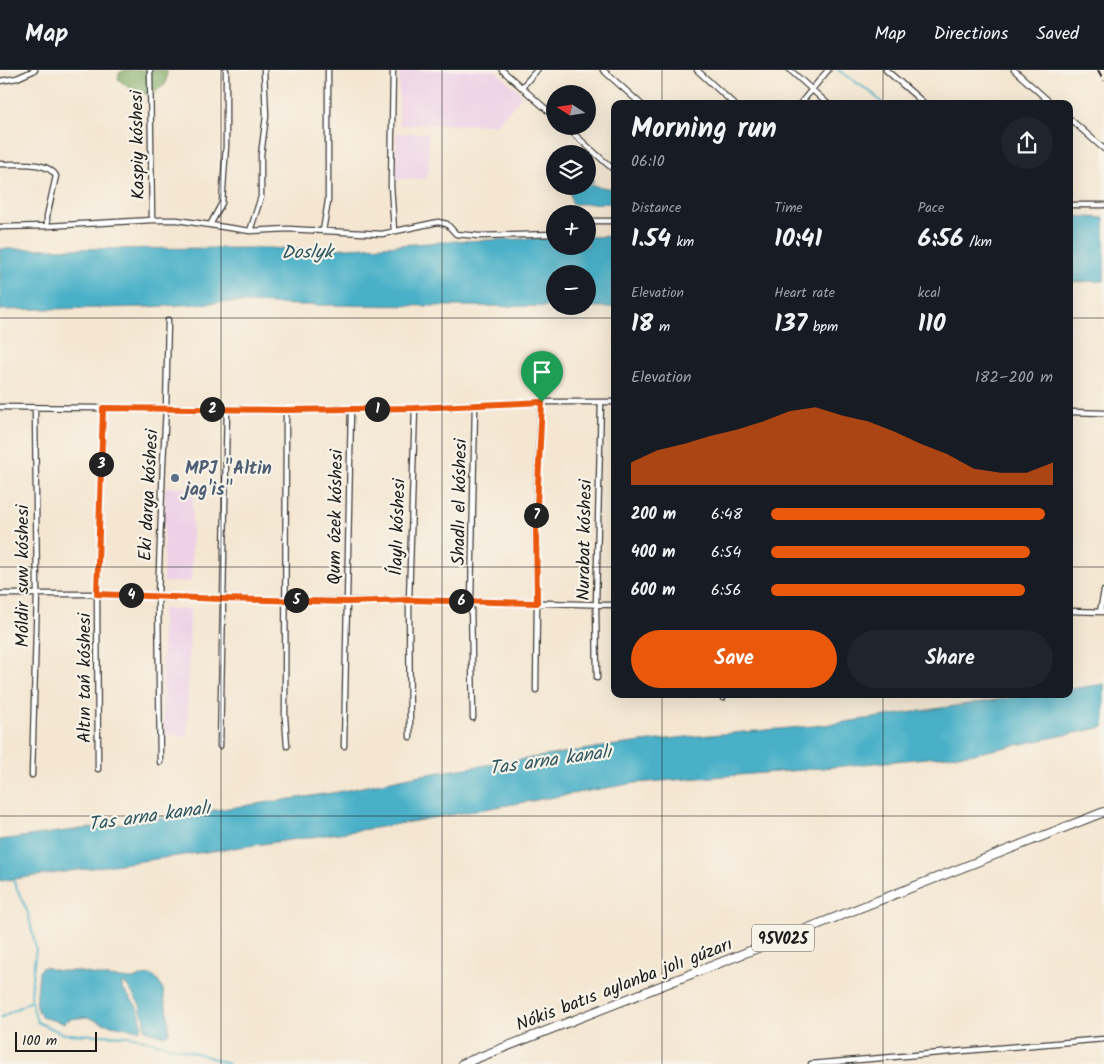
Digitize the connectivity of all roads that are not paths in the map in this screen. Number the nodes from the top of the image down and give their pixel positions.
1 (35, 70) edge
2 (150, 70) edge
3 (226, 70) edge
4 (264, 70) edge
5 (328, 70) edge
6 (393, 70) edge
7 (502, 70) edge
8 (537, 70) edge
9 (603, 70) edge
10 (697, 70) edge
11 (790, 70) edge
12 (828, 70) edge
13 (886, 70) edge
14 (1014, 70) edge
15 (0, 80) edge
16 (522, 88) junction
17 (812, 89) junction
18 (637, 100) edge
19 (730, 100) edge
20 (803, 100) edge
21 (824, 100) edge
22 (920, 100) edge
23 (1048, 100) edge
24 (546, 109) edge
25 (1073, 122) edge
26 (575, 135) edge
27 (1104, 149) edge
28 (0, 164) edge
29 (611, 167) edge
30 (1073, 205) edge
31 (1104, 205) edge
32 (152, 220) junction
33 (596, 220) edge
34 (611, 221) edge
35 (210, 225) junction
36 (47, 226) junction
37 (0, 227) edge
38 (250, 231) junction
39 (323, 231) junction
40 (394, 231) junction
41 (546, 234) edge
42 (168, 320) dead end
43 (542, 402) junction
44 (601, 402) junction
45 (611, 402) edge
46 (474, 406) junction
47 (0, 408) edge
48 (35, 408) junction
49 (103, 408) junction
50 (415, 408) junction
51 (166, 409) junction
52 (227, 409) junction
53 (351, 409) junction
54 (286, 410) junction
55 (1073, 412) edge
56 (1104, 413) edge
57 (1104, 591) edge
58 (37, 593) junction
59 (0, 594) edge
60 (97, 594) junction
61 (158, 596) junction
62 (222, 599) junction
63 (285, 600) junction
64 (409, 600) junction
65 (471, 601) junction
66 (347, 602) junction
67 (537, 603) junction
68 (596, 605) junction
69 (611, 605) edge
70 (1073, 611) edge
71 (1102, 612) edge
72 (597, 678) dead end
73 (536, 690) dead end
74 (473, 718) dead end
75 (410, 737) dead end
76 (220, 746) dead end
77 (287, 746) dead end
78 (344, 746) dead end
79 (160, 762) dead end
80 (98, 769) dead end
81 (32, 775) dead end
82 (1104, 812) edge
83 (1104, 1040) edge
84 (462, 1064) edge
85 (811, 1064) edge

1 - 15 street
2 - 32 street, Kaspiy kóshesi
3 - 35 street
4 - 38 street
5 - 39 street
6 - 40 street
7 - 16 street
8 - 16 street
9 - 18 street
10 - 19 street
11 - 17 street
12 - 17 street
13 - 22 street
14 - 23 street
16 - 24 street
17 - 20 street
17 - 21 street
25 - 27 street
26 - 29 street
28 - 36 street
30 - 31 street
32 - 35 street
32 - 36 street
33 - 34 street
35 - 38 street
36 - 37 street
38 - 39 street
39 - 40 street
40 - 41 street
42 - 51 street, Eki darya kóshesi
43 - 44 street
43 - 46 street
43 - 67 street
44 - 45 street
44 - 68 street, Nurabat kóshesi
46 - 50 street
46 - 65 street, Shadlı el kóshesi
47 - 48 street
48 - 49 street
48 - 58 street, Móldir suw kóshesi
49 - 51 street
49 - 60 street, Altın tań kóshesi
50 - 53 street
50 - 64 street, Ílaylı kóshesi
51 - 52 street
51 - 61 street, Eki darya kóshesi
52 - 54 street
52 - 62 street
53 - 54 street
53 - 66 street, Qum ózek kóshesi
54 - 63 street
55 - 56 street
57 - 71 street
58 - 59 street
58 - 60 street
58 - 81 street, Móldir suw kóshesi
60 - 61 street
60 - 80 street, Altın tań kóshesi
61 - 62 street
61 - 79 street, Eki darya kóshesi
62 - 63 street
62 - 76 street
63 - 66 street
63 - 77 street
64 - 65 street
64 - 66 street
64 - 75 street, Ílaylı kóshesi
65 - 67 street
65 - 74 street, Shadlı el kóshesi
66 - 78 street, Qum ózek kóshesi
67 - 68 street
67 - 73 street
68 - 69 street
68 - 72 street, Nurabat kóshesi
70 - 71 street
82 - 84 main road, Nókis batıs aylanba jolı gúzarı / 95V025
83 - 85 street

